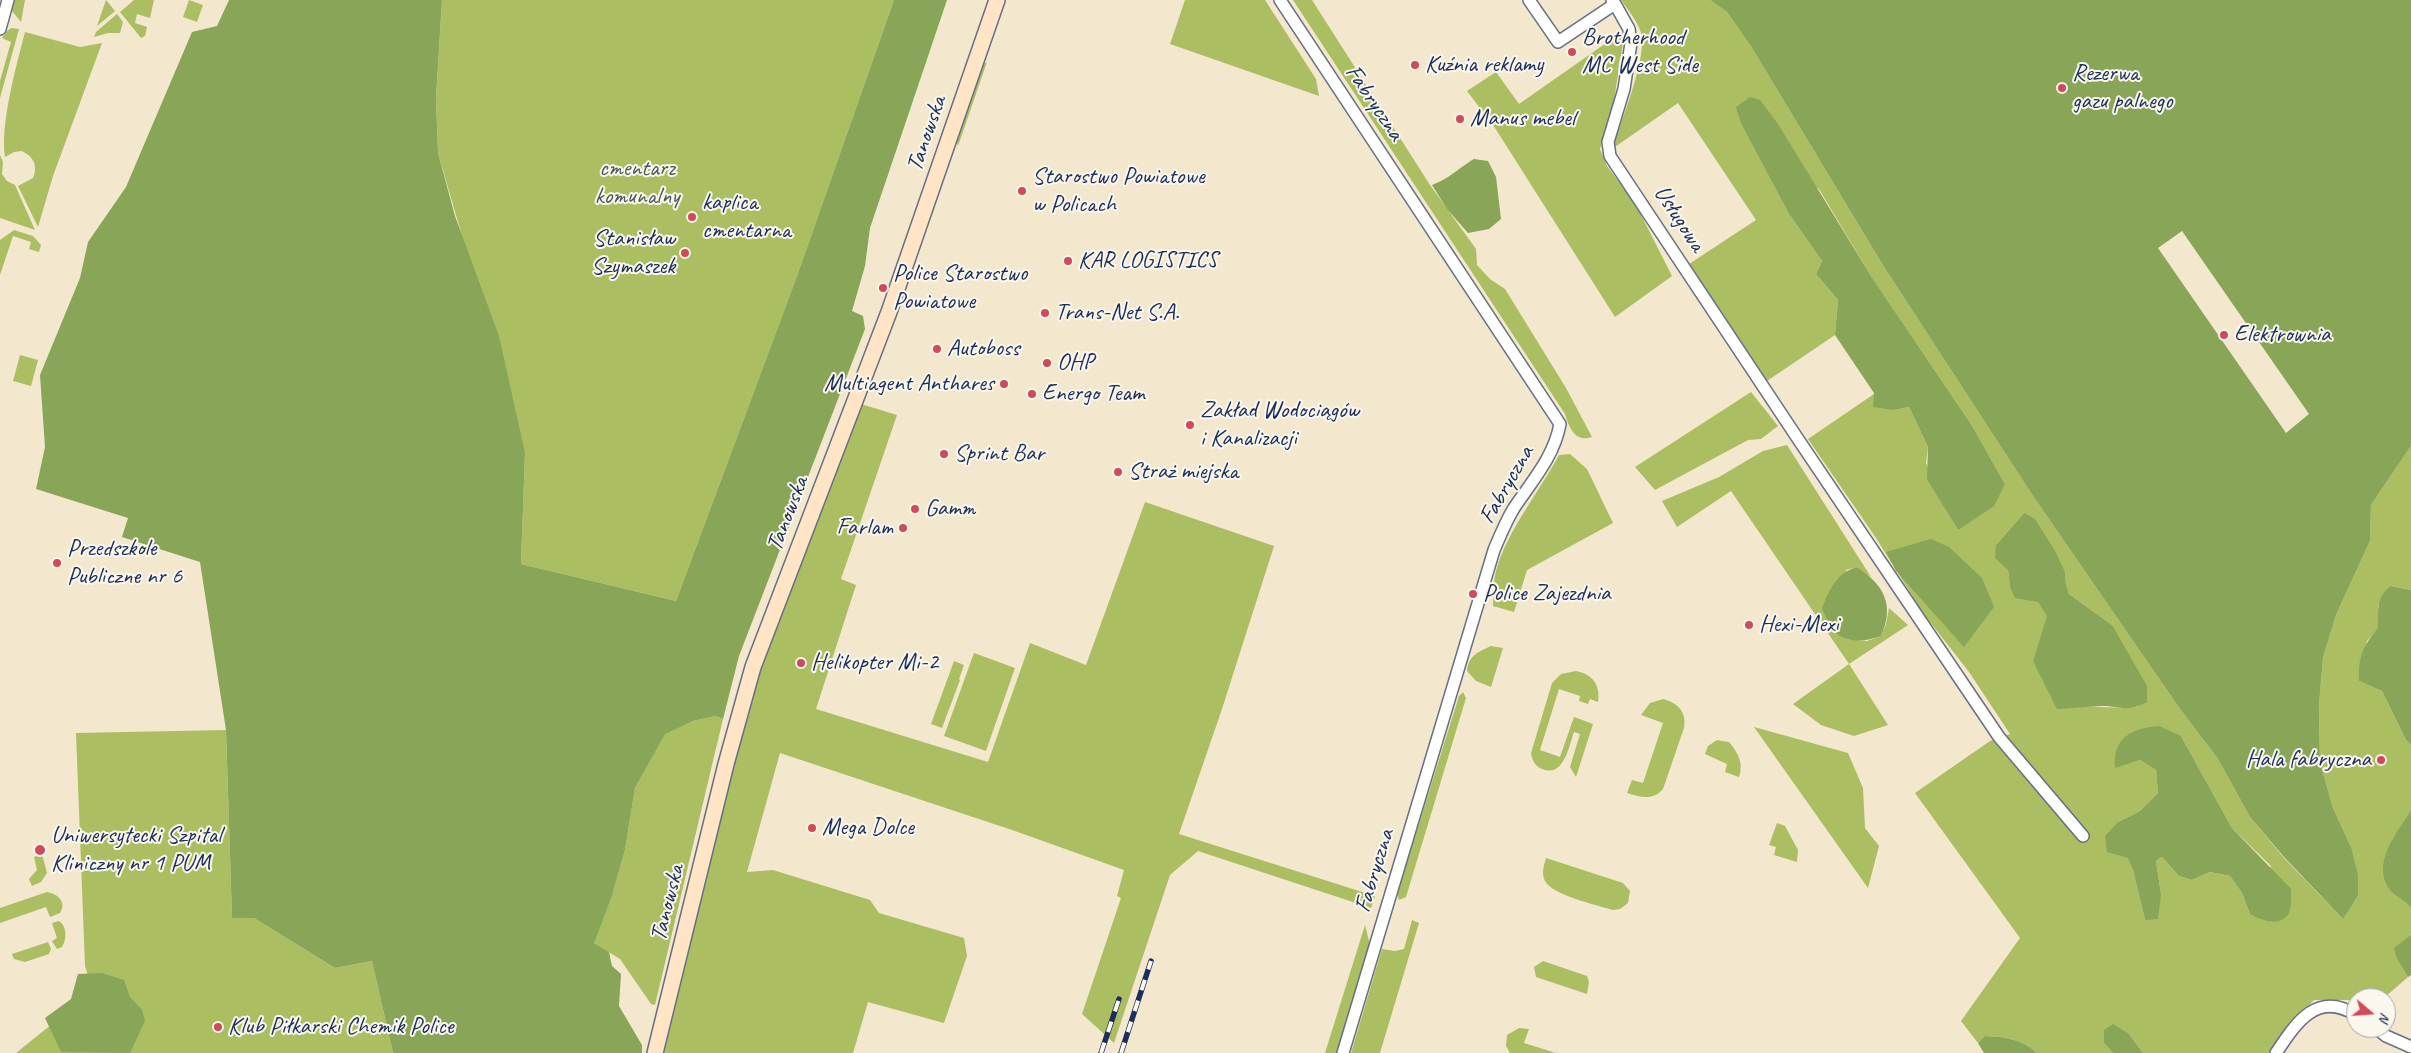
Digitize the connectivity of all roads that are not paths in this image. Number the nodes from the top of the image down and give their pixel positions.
1 (8, 0) edge
2 (997, 0) edge
3 (1280, 0) edge
4 (1529, 0) edge
5 (1614, 2) edge
6 (0, 29) edge
7 (2083, 836) dead end
8 (2346, 1010) edge
9 (2391, 1038) edge
10 (2411, 1047) edge
11 (655, 1053) edge
12 (1343, 1053) edge
13 (2276, 1053) edge

1 - 6 street
2 - 11 main road, Tanowska
3 - 12 street, Fabryczna
4 - 5 street, Usługowa
5 - 7 street, Usługowa
8 - 13 street
9 - 10 street

